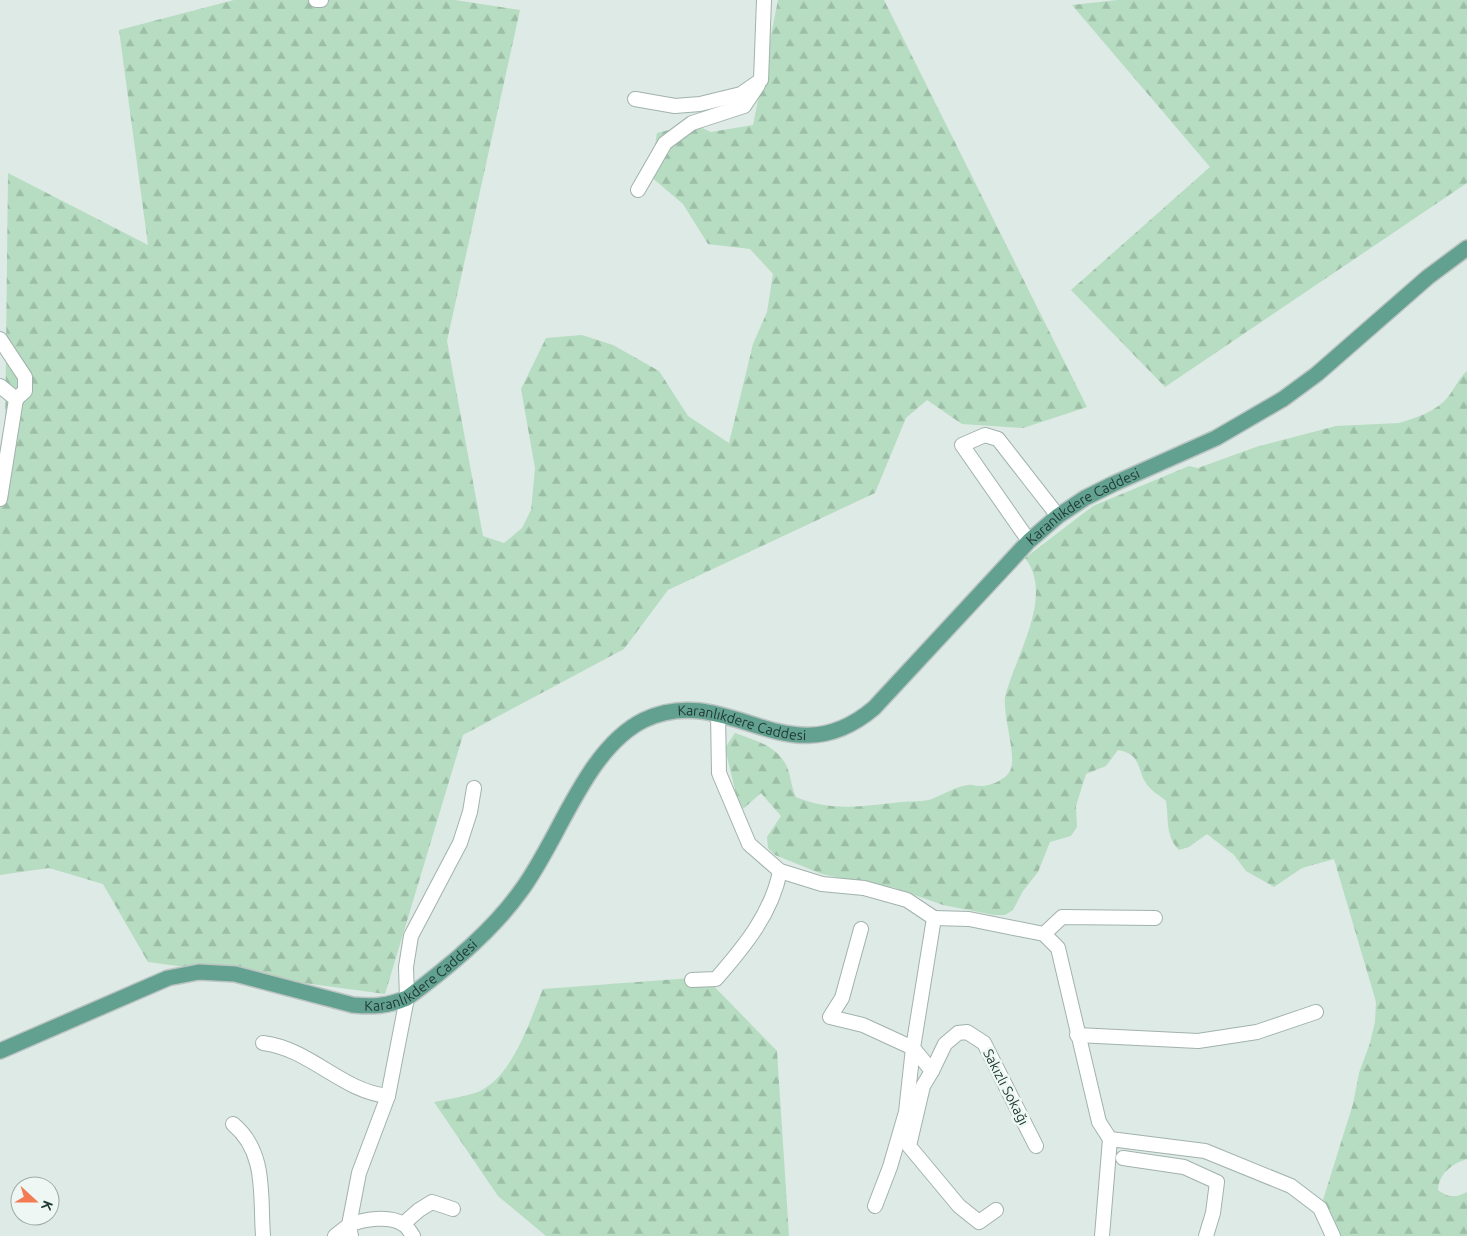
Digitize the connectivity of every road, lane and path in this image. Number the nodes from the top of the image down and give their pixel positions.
1 (316, 0) edge
2 (321, 0) edge
3 (764, 0) edge
4 (761, 80) junction
5 (635, 99) dead end
6 (638, 190) dead end
7 (1467, 248) edge
8 (0, 339) edge
9 (0, 386) edge
10 (16, 399) junction
11 (0, 500) edge
12 (1058, 516) junction
13 (1029, 541) junction
14 (718, 714) junction
15 (474, 788) dead end
16 (780, 871) junction
17 (934, 918) junction
18 (1155, 918) dead end
19 (861, 930) dead end
20 (1044, 934) junction
21 (692, 980) dead end
22 (408, 998) junction
23 (1316, 1012) dead end
24 (1077, 1035) junction
25 (263, 1043) dead end
26 (913, 1048) junction
27 (0, 1051) edge
28 (932, 1071) junction
29 (388, 1096) junction
30 (233, 1124) dead end
31 (1110, 1139) junction
32 (1036, 1146) dead end
33 (1123, 1158) dead end
34 (875, 1206) dead end
35 (453, 1209) dead end
36 (996, 1210) dead end
37 (404, 1224) junction
38 (350, 1230) edge
39 (263, 1236) edge
40 (335, 1236) edge
41 (413, 1236) edge
42 (1102, 1236) edge
43 (1206, 1236) edge
44 (1333, 1236) edge

1 - 2 street
3 - 4 street
4 - 5 street
4 - 6 street
7 - 12 main road, Karanlıkdere Caddesi
8 - 10 street
9 - 10 street
10 - 11 street
12 - 13 main road, Karanlıkdere Caddesi
12 - 13 street
13 - 14 main road, Karanlıkdere Caddesi
14 - 16 street
14 - 22 main road, Karanlıkdere Caddesi
15 - 22 street
16 - 17 street
16 - 21 street
17 - 20 street
17 - 26 street
18 - 20 street
19 - 26 street
20 - 24 street
22 - 27 main road, Karanlıkdere Caddesi
22 - 29 street
23 - 24 street
24 - 31 street
25 - 29 street
26 - 28 street
26 - 34 street
28 - 32 street, Sakızlı Sokağı
28 - 36 street, Sakızlı Sokağı
29 - 38 street
30 - 39 street
31 - 42 street
31 - 44 street
33 - 43 street
35 - 37 street
37 - 38 street
37 - 41 street
38 - 40 street

